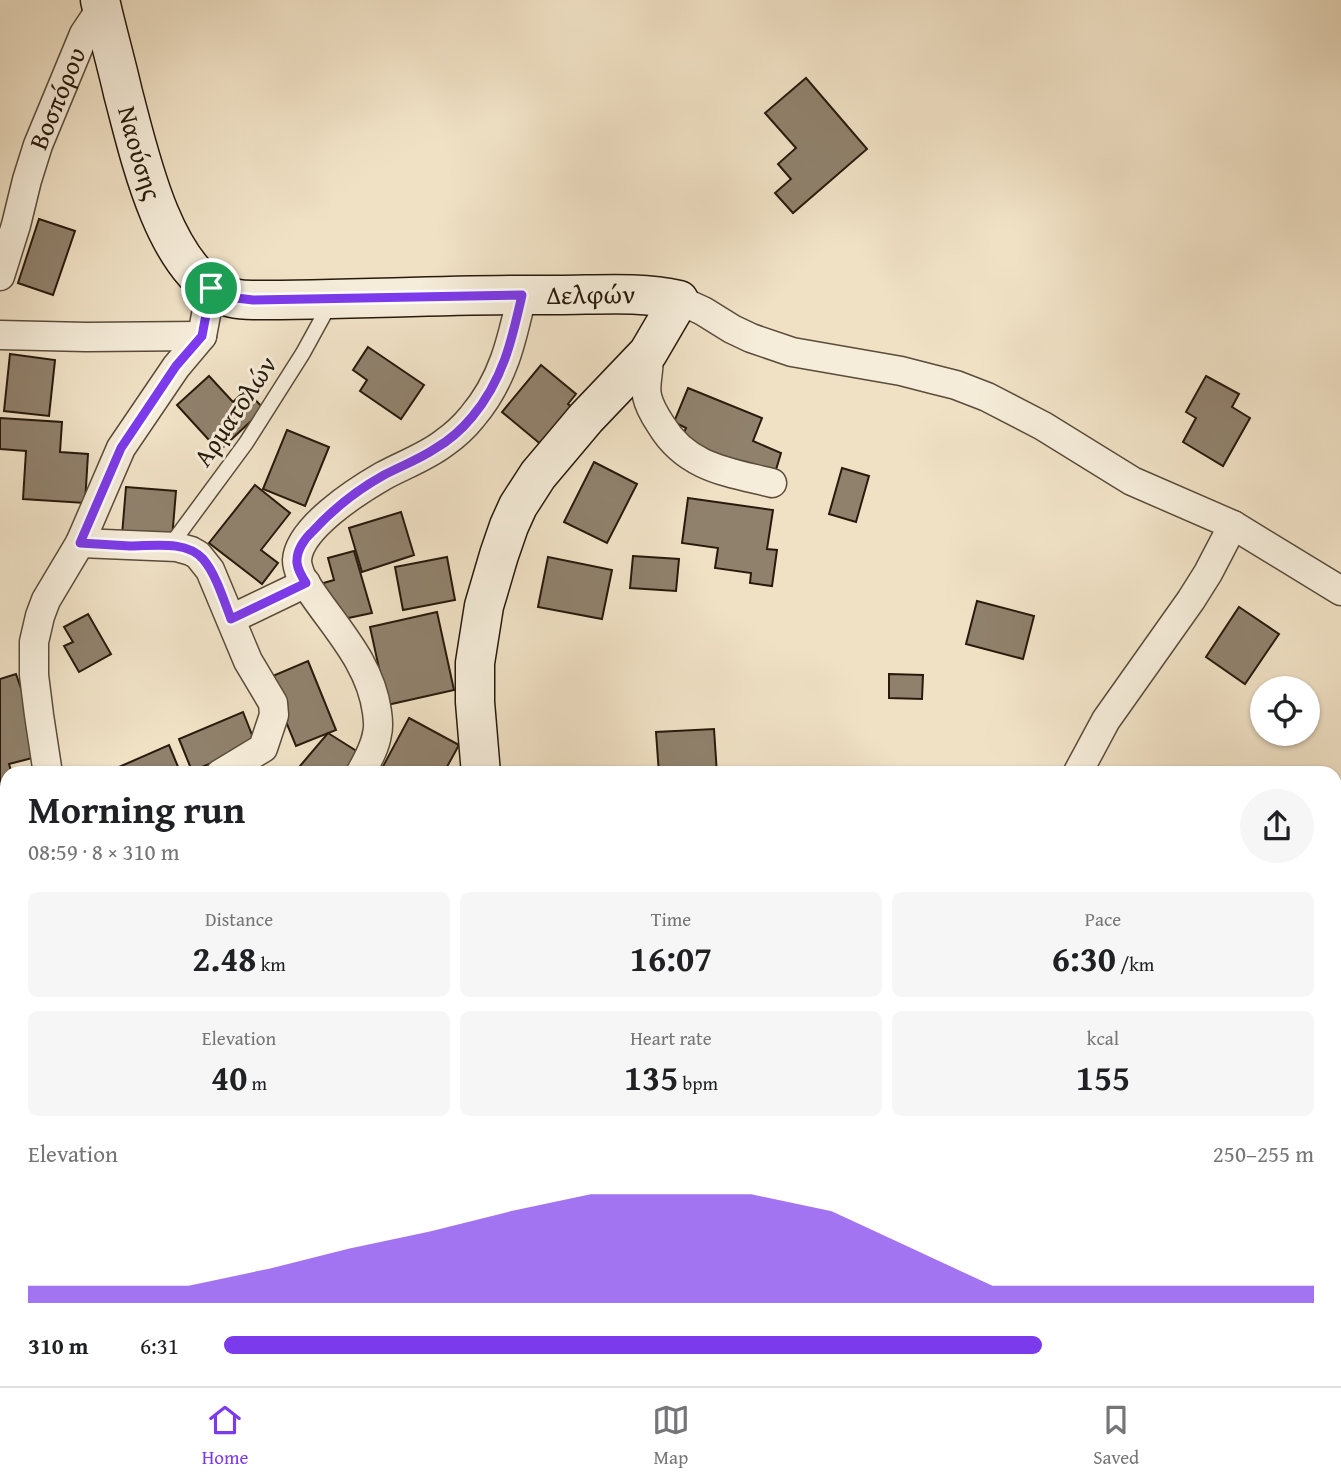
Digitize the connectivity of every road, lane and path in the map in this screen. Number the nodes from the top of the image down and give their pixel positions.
1 (101, 4) edge
2 (0, 275) edge
3 (211, 288) junction
4 (522, 295) junction
5 (332, 299) junction
6 (679, 300) junction
7 (0, 335) edge
8 (202, 336) junction
9 (648, 353) junction
10 (772, 483) dead end
11 (1233, 525) junction
12 (80, 543) junction
13 (170, 546) junction
14 (306, 583) junction
15 (1341, 591) edge
16 (231, 619) junction
17 (47, 766) edge
18 (233, 766) edge
19 (364, 766) edge
20 (480, 766) edge
21 (1081, 766) edge

1 - 2 street, Βοσπόρου
1 - 3 street, Ναούσης
3 - 5 street, Δελφών
3 - 8 street
4 - 5 street, Δελφών
4 - 6 street, Δελφών
4 - 14 street
5 - 13 lane, Αρματολών
6 - 9 street
6 - 11 street
7 - 8 street
8 - 12 street
9 - 10 street
9 - 20 street
11 - 15 street
11 - 21 street
12 - 13 street
12 - 17 street
13 - 16 street
14 - 16 street
14 - 19 street
16 - 18 street

